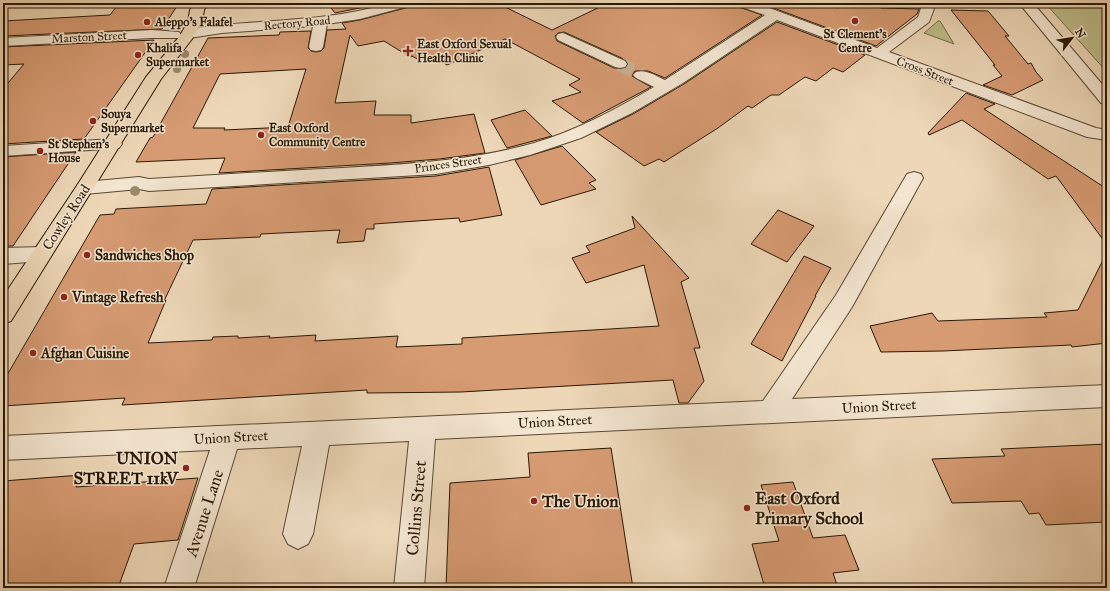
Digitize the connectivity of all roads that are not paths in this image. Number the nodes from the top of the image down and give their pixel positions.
1 (404, 3) edge
2 (744, 3) edge
3 (1026, 3) edge
4 (924, 4) edge
5 (199, 6) edge
6 (774, 10) edge
7 (321, 22) junction
8 (181, 34) junction
9 (564, 37) dead end
10 (3, 42) edge
11 (316, 47) dead end
12 (879, 53) junction
13 (620, 64) tunnel mouth
14 (641, 75) tunnel mouth
15 (665, 86) junction
16 (1107, 100) edge
17 (1107, 135) edge
18 (113, 144) junction
19 (3, 151) edge
20 (914, 178) dead end
21 (85, 188) junction
22 (42, 254) junction
23 (3, 256) edge
24 (3, 315) edge
25 (1107, 396) edge
26 (770, 412) junction
27 (423, 427) junction
28 (318, 433) junction
29 (228, 437) junction
30 (3, 448) edge
31 (298, 534) dead end
32 (179, 588) edge
33 (409, 588) edge

1 - 7 street, Rectory Road
2 - 6 street, Cross Street
3 - 16 street
4 - 12 street
5 - 8 main road, Cowley Road
6 - 12 street, Cross Street
6 - 15 street, Princes Street
7 - 8 street, Rectory Road
7 - 11 street
8 - 10 street, Marston Street
8 - 18 main road, Cowley Road
9 - 13 street
12 - 17 street, Cross Street
14 - 15 street
15 - 21 street, Princes Street
18 - 19 street
18 - 21 main road, Cowley Road
20 - 26 street
21 - 22 main road, Cowley Road
22 - 23 street
22 - 24 main road, Cowley Road
25 - 26 street, Union Street
26 - 27 street, Union Street
27 - 28 street, Union Street
27 - 33 street, Collins Street
28 - 29 street, Union Street
28 - 31 street
29 - 30 street, Union Street
29 - 32 street, Avenue Lane

